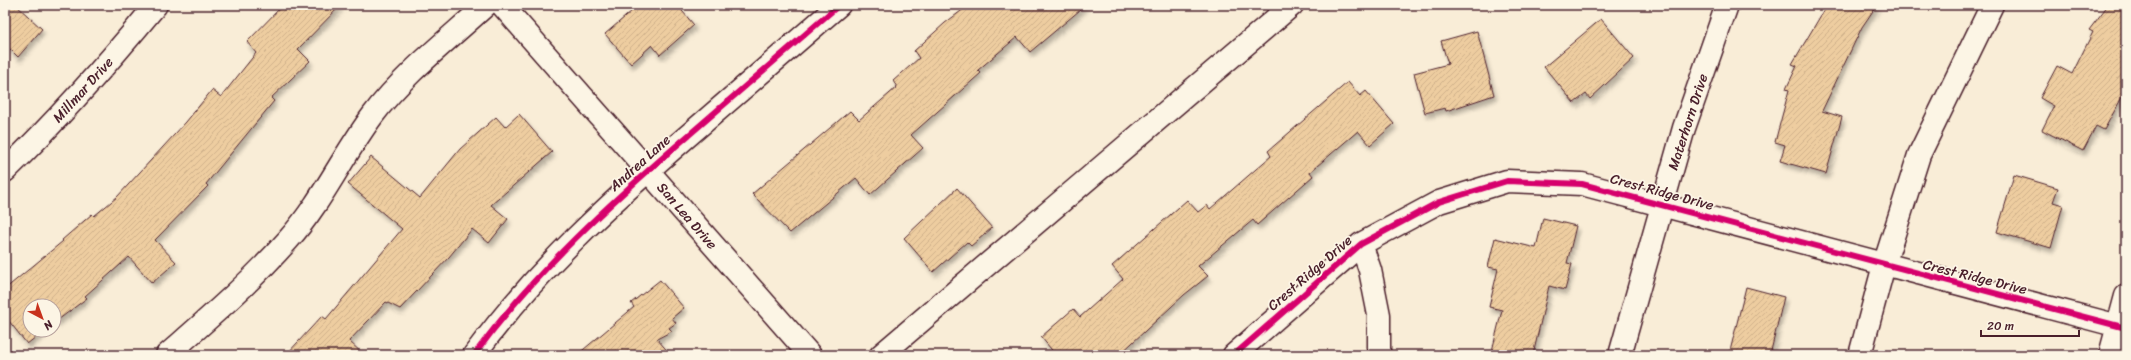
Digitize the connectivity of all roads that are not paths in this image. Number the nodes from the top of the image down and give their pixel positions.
1 (156, 5) edge
2 (486, 5) edge
3 (502, 5) edge
4 (839, 5) edge
5 (1292, 5) edge
6 (1727, 5) edge
7 (1992, 5) edge
8 (5, 171) edge
9 (647, 171) junction
10 (1662, 204) junction
11 (1362, 244) junction
12 (1884, 265) junction
13 (2126, 296) edge
14 (2122, 327) edge
15 (167, 355) edge
16 (474, 355) edge
17 (810, 355) edge
18 (882, 355) edge
19 (1234, 355) edge
20 (1379, 355) edge
21 (1620, 355) edge
22 (1860, 355) edge
23 (2110, 355) edge

1 - 8 street, Millmar Drive
2 - 15 street
3 - 9 street, San Lea Drive
4 - 9 street, Andrea Lane
5 - 18 street
6 - 10 street, Materhorn Drive
7 - 12 street
9 - 16 street, Andrea Lane
9 - 17 street, San Lea Drive
10 - 11 street, Crest Ridge Drive
10 - 12 street, Crest Ridge Drive
10 - 21 street, Materhorn Drive
11 - 19 street, Crest Ridge Drive
11 - 20 street
12 - 14 street, Crest Ridge Drive
12 - 22 street
13 - 14 street
14 - 23 street

